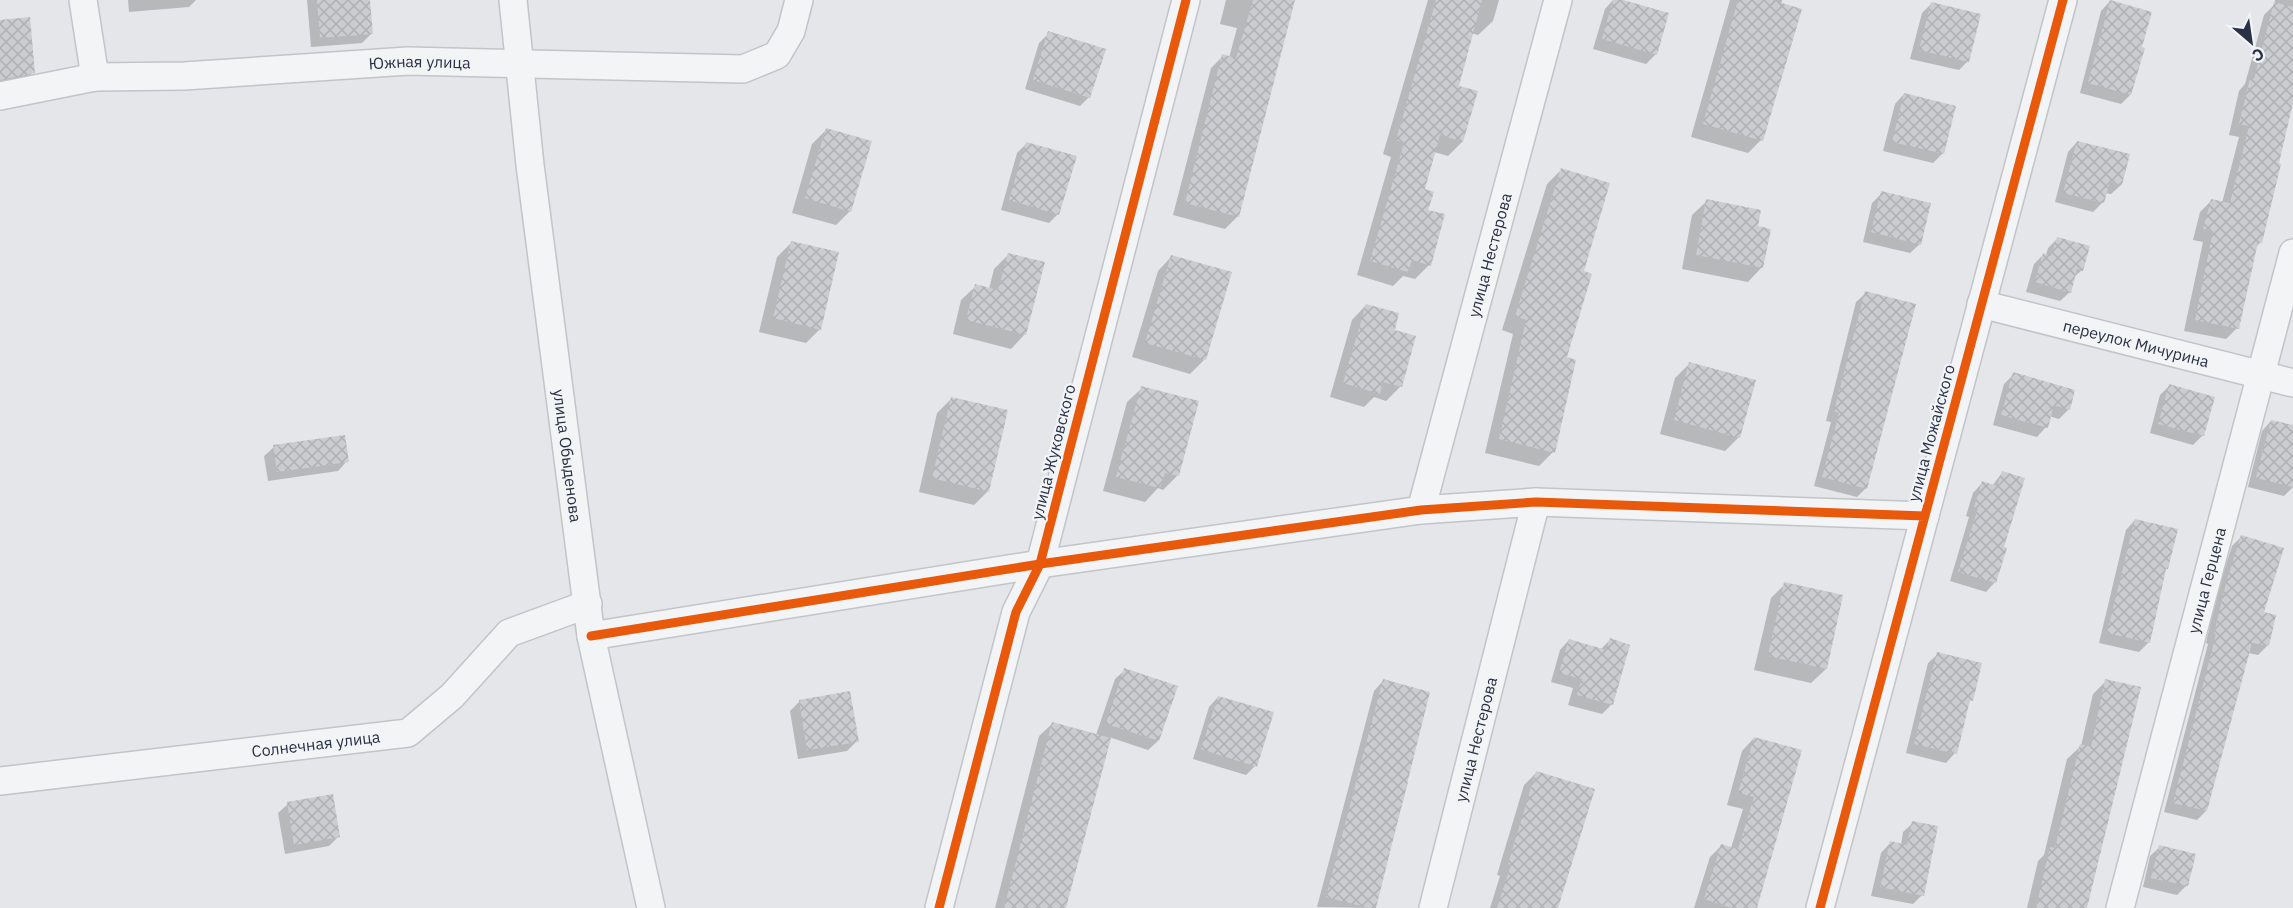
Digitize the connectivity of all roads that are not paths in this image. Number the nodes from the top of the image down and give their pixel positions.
1 (83, 0) edge
2 (513, 0) edge
3 (799, 0) edge
4 (1186, 0) edge
5 (1558, 0) edge
6 (2063, 0) edge
7 (520, 63) junction
8 (95, 77) junction
9 (0, 96) edge
10 (2293, 253) edge
11 (1981, 304) junction
12 (2261, 376) junction
13 (2293, 383) edge
14 (1536, 502) junction
15 (1421, 510) junction
16 (1925, 516) junction
17 (1040, 564) junction
18 (588, 604) junction
19 (591, 636) junction
20 (0, 781) edge
21 (651, 908) edge
22 (939, 908) edge
23 (1433, 908) edge
24 (1820, 908) edge
25 (2120, 908) edge

1 - 8 street
2 - 7 street, улица Обыденова
3 - 7 street, Южная улица
4 - 17 street, улица Жуковского
5 - 15 street, улица Нестерова
6 - 11 street, улица Можайского
7 - 8 street, Южная улица
7 - 18 street, улица Обыденова
8 - 9 street, Южная улица
10 - 12 street, улица Герцена
11 - 12 street, переулок Мичурина
11 - 16 street, улица Можайского
12 - 13 street, переулок Мичурина
12 - 25 street, улица Герцена
14 - 15 street
14 - 16 street
14 - 23 street, улица Нестерова
15 - 17 street
16 - 24 street, улица Можайского
17 - 19 street
17 - 22 street, улица Жуковского
18 - 19 street, улица Обыденова
18 - 20 street, Солнечная улица
19 - 21 street, улица Обыденова

